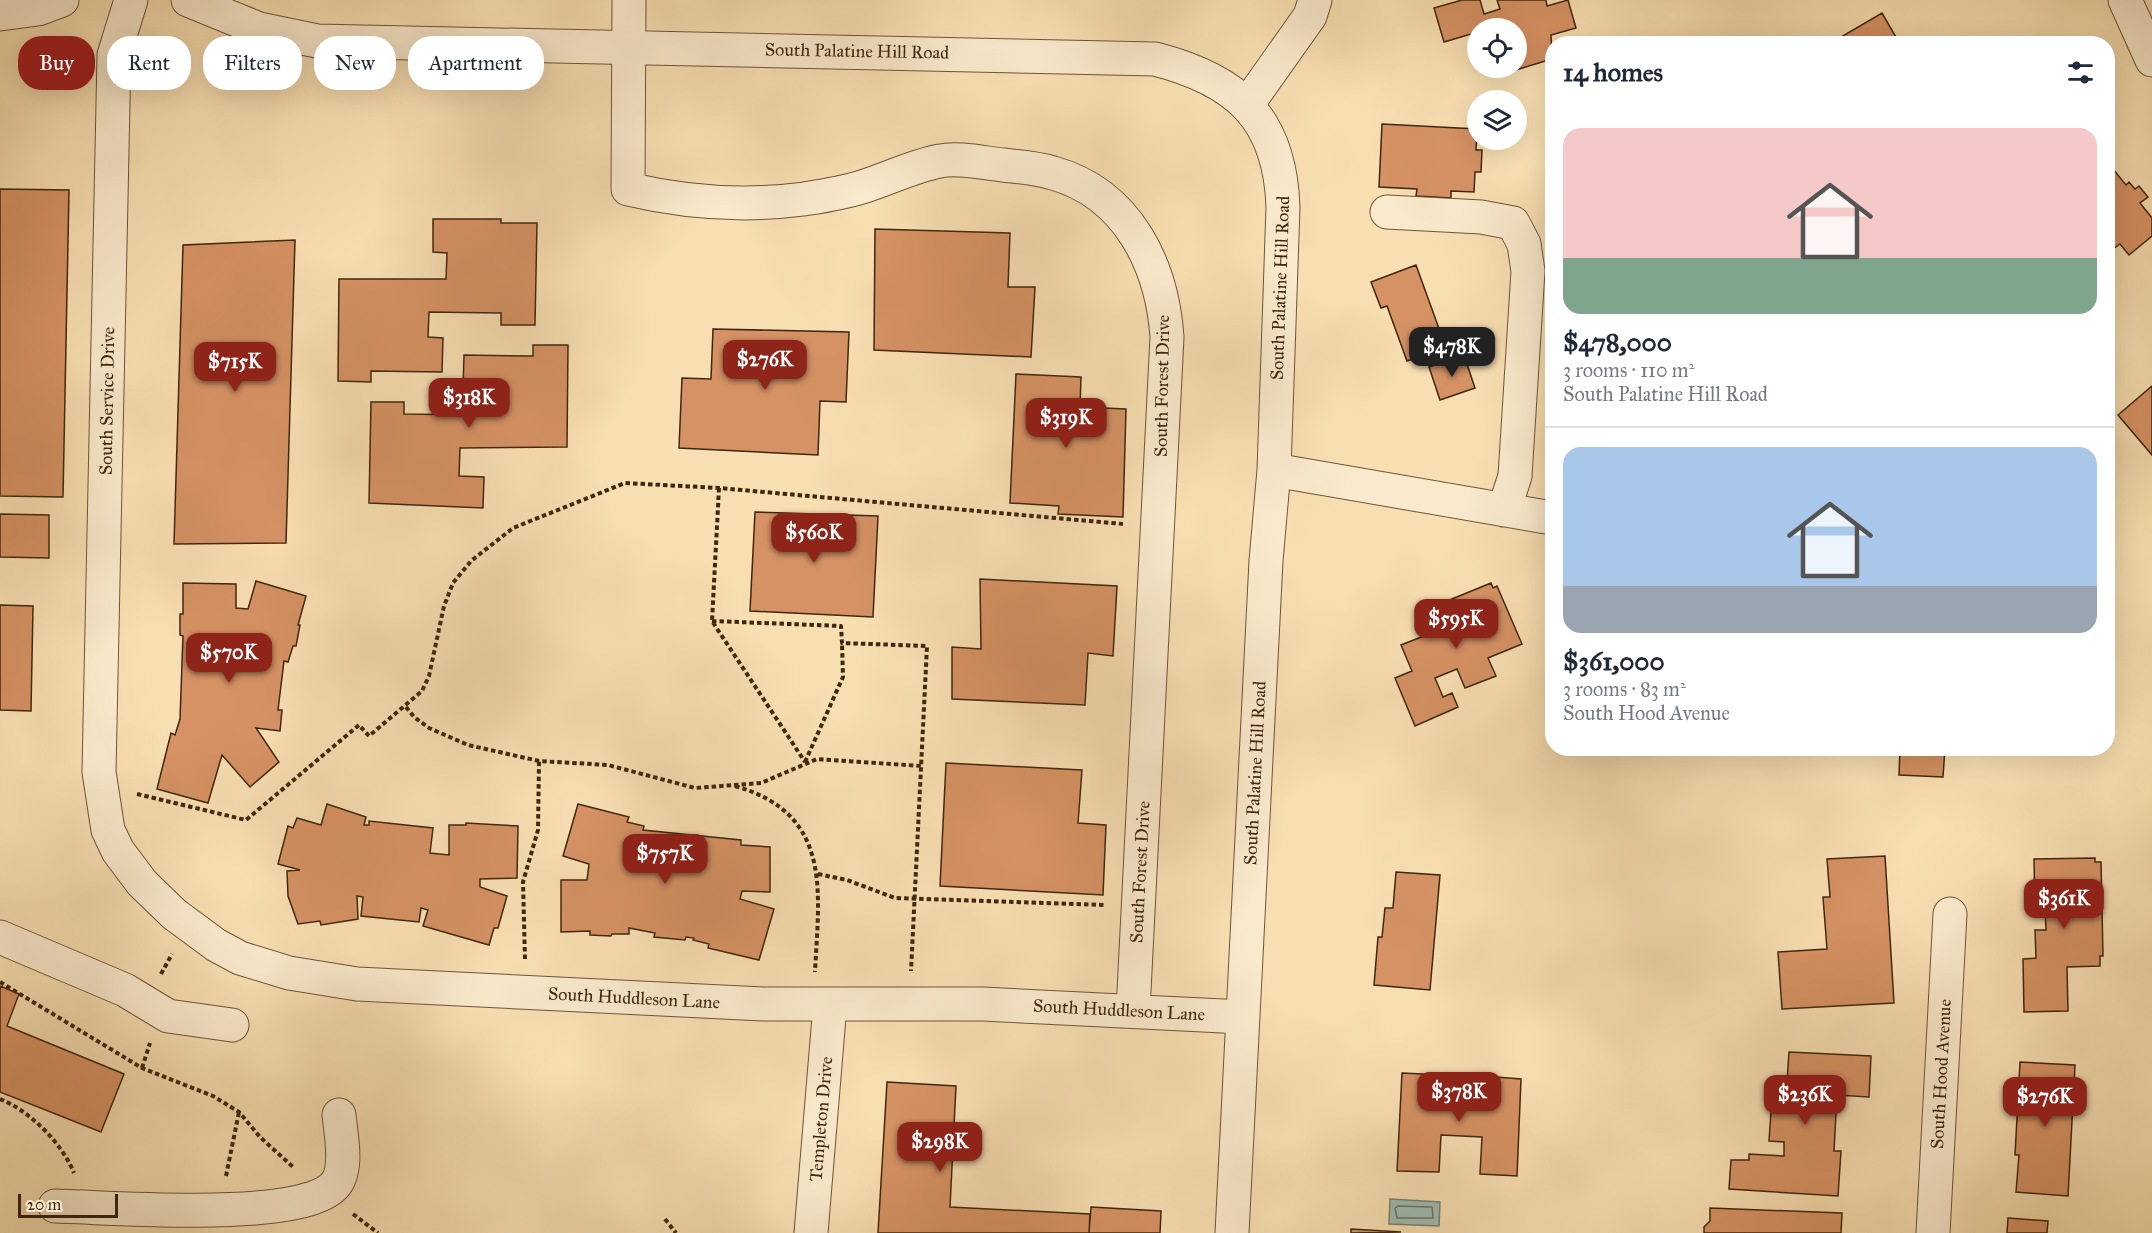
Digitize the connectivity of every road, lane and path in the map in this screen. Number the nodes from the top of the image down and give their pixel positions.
1 (63, 0) edge
2 (131, 0) edge
3 (188, 0) edge
4 (629, 0) edge
5 (1315, 0) edge
6 (2126, 0) edge
7 (0, 14) edge
8 (628, 46) junction
9 (2152, 60) edge
10 (1246, 105) junction
11 (1387, 212) dead end
12 (1274, 470) junction
13 (719, 488) junction
14 (1504, 510) junction
15 (1545, 517) edge
16 (1114, 524) dead end
17 (712, 621) junction
18 (842, 643) junction
19 (406, 707) junction
20 (539, 761) junction
21 (805, 762) junction
22 (922, 766) junction
23 (732, 785) junction
24 (101, 797) junction
25 (818, 874) junction
26 (915, 899) junction
27 (1138, 906) junction
28 (1950, 914) dead end
29 (0, 937) edge
30 (0, 982) edge
31 (525, 992) junction
32 (910, 1003) junction
33 (821, 1004) junction
34 (1133, 1011) junction
35 (1243, 1017) junction
36 (232, 1025) dead end
37 (0, 1099) edge
38 (239, 1112) junction
39 (339, 1115) dead end
40 (322, 1194) junction
41 (67, 1206) joint
42 (219, 1210) junction
43 (665, 1219) dead end
44 (378, 1233) edge
45 (676, 1233) edge
46 (811, 1233) edge
47 (1232, 1233) edge
48 (1933, 1233) edge

1 - 7 street
2 - 24 street, South Service Drive
3 - 8 street, South Palatine Hill Road
4 - 8 street
5 - 10 street
6 - 9 street
8 - 10 street, South Palatine Hill Road
8 - 27 street, South Forest Drive
10 - 12 street, South Palatine Hill Road
11 - 14 street
12 - 14 street
12 - 35 street, South Palatine Hill Road
13 - 16 path
13 - 17 path
13 - 19 path
14 - 15 street
17 - 18 path
17 - 21 path
18 - 21 path
18 - 22 path
19 - 20 path
19 - 24 path
20 - 23 path
20 - 31 path
21 - 22 path
21 - 23 path
22 - 26 path
23 - 25 path
24 - 31 street, South Huddleson Lane
25 - 26 path
25 - 33 path
26 - 27 path
26 - 32 path
27 - 34 street, South Forest Drive
28 - 48 street, South Hood Avenue
29 - 36 street
30 - 38 path
31 - 33 street, South Huddleson Lane
32 - 33 street, South Huddleson Lane
32 - 34 street, South Huddleson Lane
33 - 46 street, Templeton Drive
34 - 35 street, South Huddleson Lane
35 - 47 street, South Palatine Hill Road
37 - 41 path
38 - 40 path
38 - 42 path
39 - 40 street
40 - 42 street
40 - 44 path
41 - 42 street
43 - 45 path

